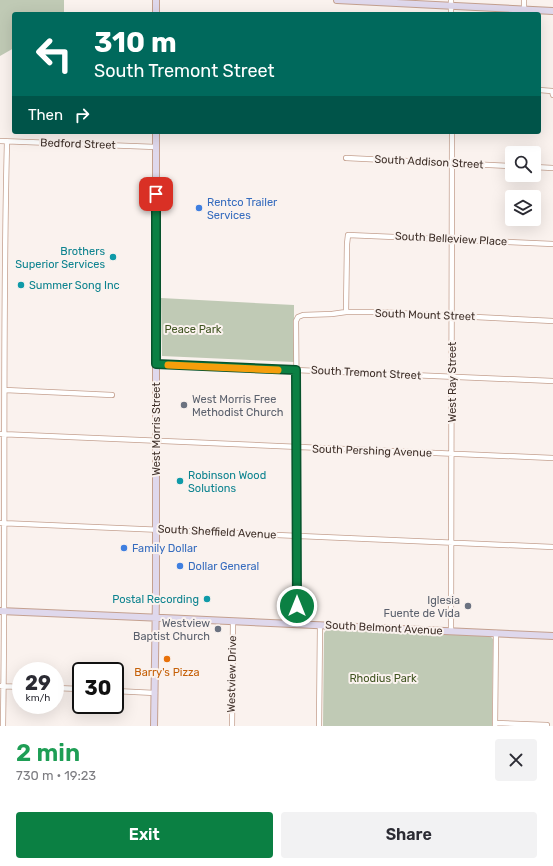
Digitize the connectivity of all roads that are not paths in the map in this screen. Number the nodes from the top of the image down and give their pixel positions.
1 (156, 0) edge
2 (337, 0) edge
3 (524, 0) edge
4 (379, 1) edge
5 (451, 3) edge
6 (524, 10) junction
7 (553, 11) edge
8 (156, 12) edge
9 (541, 90) edge
10 (552, 93) edge
11 (156, 134) edge
12 (452, 134) edge
13 (0, 141) edge
14 (7, 142) junction
15 (156, 147) junction
16 (346, 158) dead end
17 (452, 163) junction
18 (505, 166) edge
19 (541, 167) edge
20 (553, 168) edge
21 (452, 239) junction
22 (553, 244) edge
23 (346, 312) junction
24 (452, 316) junction
25 (553, 321) edge
26 (156, 364) junction
27 (296, 370) junction
28 (452, 377) junction
29 (553, 381) edge
30 (5, 390) junction
31 (112, 395) dead end
32 (2, 434) edge
33 (156, 441) junction
34 (297, 448) junction
35 (452, 454) junction
36 (553, 458) edge
37 (2, 523) edge
38 (156, 530) junction
39 (297, 536) junction
40 (452, 542) junction
41 (553, 547) edge
42 (2, 611) edge
43 (156, 618) junction
44 (233, 621) junction
45 (296, 624) junction
46 (320, 625) junction
47 (451, 631) junction
48 (496, 633) junction
49 (553, 636) edge
50 (2, 686) edge
51 (12, 687) edge
52 (124, 691) edge
53 (155, 693) junction
54 (495, 725) edge
55 (547, 725) edge
56 (3, 726) edge
57 (154, 726) edge
58 (232, 726) edge
59 (318, 726) edge

1 - 8 main road
2 - 4 main road
3 - 6 street
4 - 5 main road
5 - 6 main road
6 - 7 main road
9 - 10 street
11 - 15 main road, West Morris Street
12 - 17 street, West Ray Street
13 - 14 street, Bedford Street
14 - 15 street, Bedford Street
14 - 30 street
15 - 26 main road, West Morris Street
16 - 17 street, South Addison Street
17 - 18 street, South Addison Street
17 - 21 street, West Ray Street
19 - 20 street
21 - 22 street, South Belleview Place
21 - 23 street, South Belleview Place
21 - 24 street, West Ray Street
23 - 24 street, South Mount Street
23 - 27 street, South Mount Street
24 - 25 street, South Mount Street
24 - 28 street, West Ray Street
26 - 27 street, South Tremont Street
26 - 33 main road, West Morris Street
27 - 28 street, South Tremont Street
27 - 34 street
28 - 29 street, South Tremont Street
28 - 35 street, West Ray Street
30 - 31 street
30 - 32 street
32 - 33 street, South Pershing Avenue
32 - 37 street
33 - 34 street, South Pershing Avenue
33 - 38 main road, West Morris Street
34 - 35 street, South Pershing Avenue
34 - 39 street
35 - 36 street, South Pershing Avenue
35 - 40 street, West Ray Street
37 - 38 street, South Sheffield Avenue
37 - 42 street
38 - 39 street, South Sheffield Avenue
38 - 43 main road, West Morris Street
39 - 40 street, South Sheffield Avenue
39 - 45 street
40 - 41 street, South Sheffield Avenue
40 - 47 street, West Ray Street
42 - 43 main road, South Belmont Avenue
42 - 50 street
43 - 44 main road, South Belmont Avenue
43 - 53 main road, West Morris Street
44 - 45 main road, South Belmont Avenue
44 - 58 street, Westview Drive
45 - 46 main road, South Belmont Avenue
46 - 47 main road, South Belmont Avenue
46 - 59 street
47 - 48 main road, South Belmont Avenue
48 - 49 main road, South Belmont Avenue
48 - 54 street
50 - 51 street
50 - 56 street
52 - 53 street
53 - 57 main road, West Morris Street
54 - 55 street

